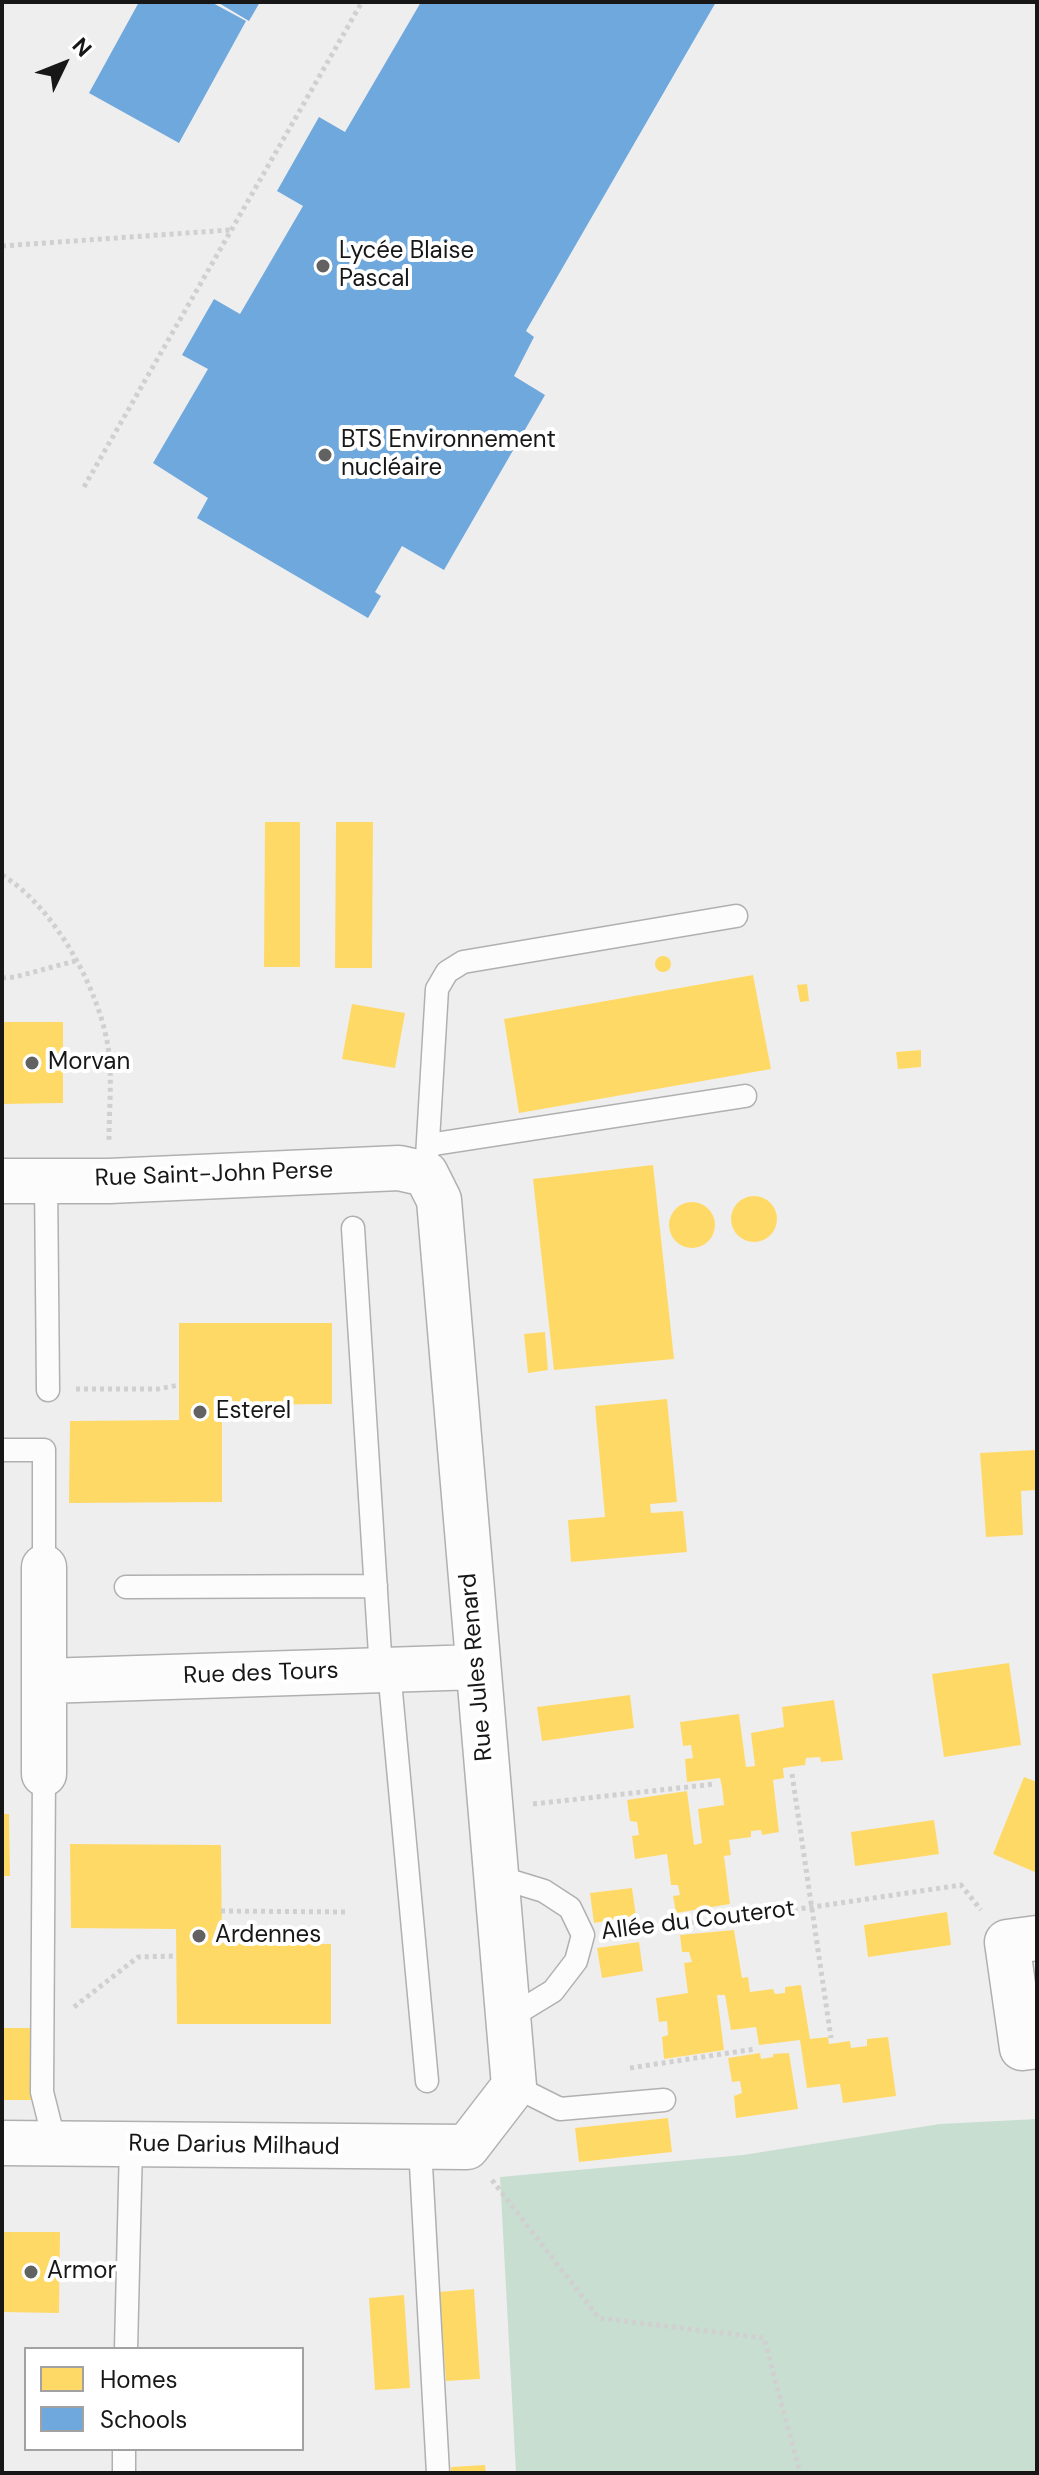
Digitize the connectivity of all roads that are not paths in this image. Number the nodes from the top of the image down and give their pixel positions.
1 (736, 916) dead end
2 (745, 1096) dead end
3 (427, 1159) junction
4 (46, 1180) junction
5 (2, 1181) edge
6 (353, 1228) dead end
7 (48, 1390) road end
8 (2, 1450) edge
9 (44, 1567) joint
10 (376, 1586) junction
11 (126, 1587) dead end
12 (477, 1667) junction
13 (385, 1670) junction
14 (45, 1681) junction
15 (44, 1774) joint
16 (495, 1876) junction
17 (1022, 1940) edge
18 (507, 2019) junction
19 (1037, 2046) edge
20 (427, 2081) dead end
21 (514, 2086) junction
22 (664, 2100) dead end
23 (2, 2143) edge
24 (55, 2144) junction
25 (131, 2145) junction
26 (420, 2147) junction
27 (126, 2347) edge
28 (124, 2451) edge
29 (124, 2473) edge
30 (438, 2473) edge

1 - 3 lane
2 - 3 lane
3 - 4 street, Rue Saint-John Perse
3 - 12 street, Rue Jules Renard
4 - 5 street, Rue Saint-John Perse
4 - 7 lane
6 - 10 lane
8 - 9 lane
9 - 14 street
10 - 11 lane
10 - 13 lane
12 - 13 street, Rue des Tours
12 - 16 street, Rue Jules Renard
13 - 14 street, Rue des Tours
13 - 20 lane
14 - 15 street
15 - 24 lane
16 - 18 street, Rue Jules Renard
16 - 18 lane
17 - 19 street
18 - 21 street, Rue Jules Renard
21 - 22 lane
21 - 26 street, Rue Darius Milhaud
23 - 24 street, Rue Darius Milhaud
24 - 25 street, Rue Darius Milhaud
25 - 26 street, Rue Darius Milhaud
25 - 27 lane
26 - 30 lane
28 - 29 lane

